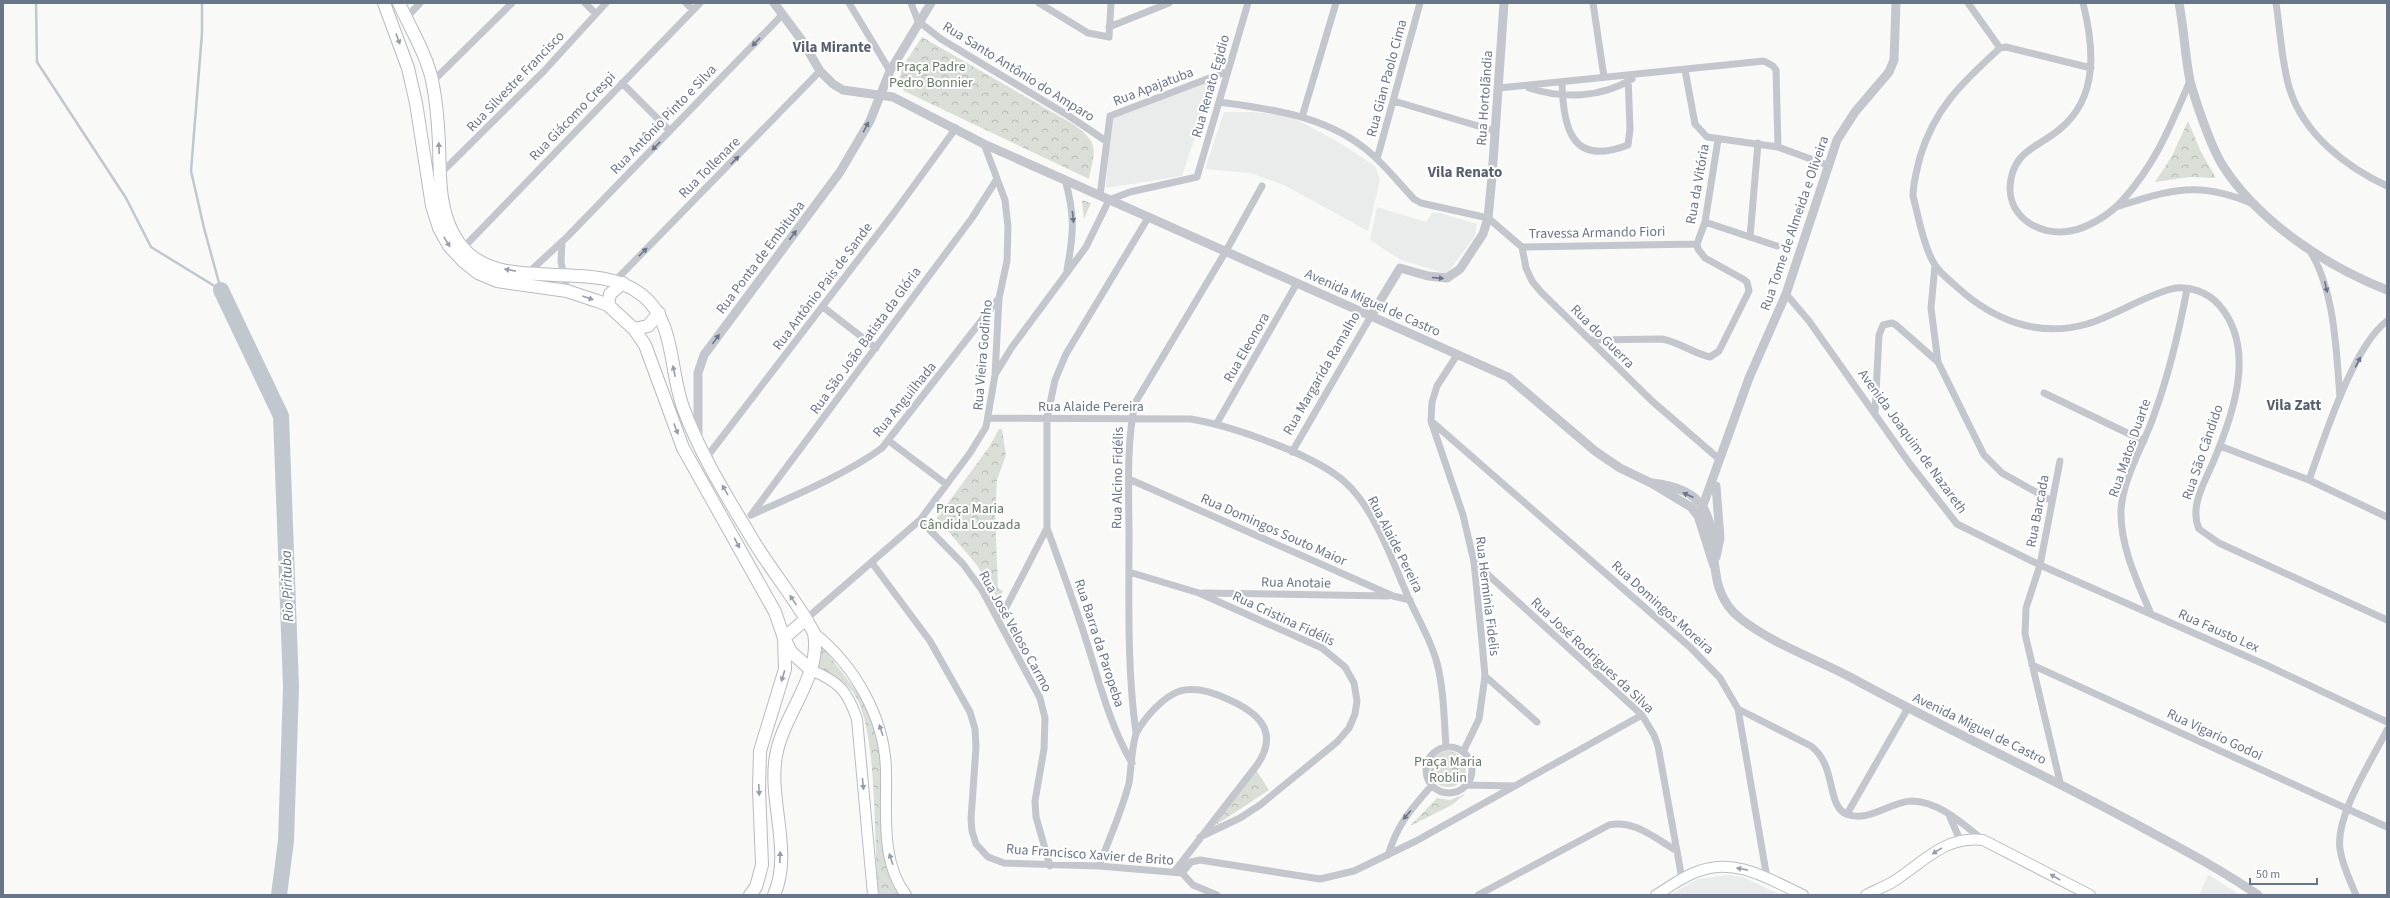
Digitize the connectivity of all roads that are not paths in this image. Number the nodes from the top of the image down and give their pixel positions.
1 (384, 3) edge
2 (399, 3) edge
3 (420, 3) edge
4 (512, 3) edge
5 (585, 3) edge
6 (606, 3) edge
7 (686, 3) edge
8 (700, 3) edge
9 (774, 3) edge
10 (849, 3) edge
11 (911, 3) edge
12 (931, 3) edge
13 (1039, 3) edge
14 (1110, 3) edge
15 (1169, 3) edge
16 (1248, 3) edge
17 (1336, 3) edge
18 (1420, 3) edge
19 (1504, 3) edge
20 (1593, 3) edge
21 (1896, 3) edge
22 (1968, 3) edge
23 (2082, 3) edge
24 (2179, 3) edge
25 (2276, 3) edge
26 (693, 10) junction
27 (596, 14) junction
28 (784, 14) junction
29 (406, 18) junction
30 (918, 21) junction
31 (1109, 27) junction
32 (2000, 48) junction
33 (2091, 68) junction
34 (1685, 70) junction
35 (820, 71) junction
36 (890, 71) junction
37 (1228, 71) junction
38 (1604, 77) junction
39 (1629, 78) junction
40 (2190, 81) junction
41 (432, 82) junction
42 (1562, 82) junction
43 (622, 83) junction
44 (1525, 86) junction
45 (1499, 88) junction
46 (1563, 95) junction
47 (881, 96) junction
48 (1394, 101) junction
49 (1219, 102) junction
50 (1302, 117) junction
51 (956, 128) junction
52 (670, 131) junction
53 (1495, 131) junction
54 (1718, 140) junction
55 (1106, 141) junction
56 (1758, 143) junction
57 (984, 144) junction
58 (1778, 146) junction
59 (1377, 159) junction
60 (1827, 165) junction
61 (440, 174) junction
62 (997, 179) junction
63 (1064, 179) junction
64 (1262, 186) dead end
65 (2387, 186) edge
66 (1100, 196) junction
67 (1109, 200) junction
68 (2255, 206) junction
69 (2116, 208) junction
70 (1148, 218) junction
71 (1488, 218) junction
72 (1705, 222) junction
73 (1750, 238) junction
74 (562, 242) junction
75 (1698, 244) junction
76 (1777, 246) dead end
77 (1522, 247) junction
78 (464, 248) junction
79 (1226, 251) junction
80 (2310, 251) junction
81 (1935, 265) junction
82 (1400, 268) joint
83 (1067, 272) junction
84 (528, 273) junction
85 (563, 274) junction
86 (619, 282) junction
87 (1297, 283) junction
88 (2187, 289) junction
89 (2387, 290) edge
90 (567, 291) junction
91 (1786, 294) junction
92 (999, 298) junction
93 (608, 305) junction
94 (823, 307) junction
95 (659, 313) junction
96 (1371, 316) junction
97 (2387, 321) edge
98 (634, 329) junction
99 (1591, 340) junction
100 (876, 348) junction
101 (1457, 355) junction
102 (1938, 362) junction
103 (995, 375) junction
104 (2044, 393) dead end
105 (2340, 397) junction
106 (1875, 412) junction
107 (989, 418) junction
108 (1047, 418) junction
109 (1131, 419) junction
110 (1431, 421) junction
111 (1217, 423) junction
112 (889, 441) junction
113 (2144, 441) junction
114 (698, 445) junction
115 (2220, 446) junction
116 (1292, 452) junction
117 (706, 458) junction
118 (1719, 459) junction
119 (2060, 461) dead end
120 (1129, 479) junction
121 (2309, 480) junction
122 (1650, 483) junction
123 (946, 484) junction
124 (1716, 486) junction
125 (2052, 501) junction
126 (1703, 504) junction
127 (1698, 516) junction
128 (1709, 517) junction
129 (2387, 517) edge
130 (747, 518) junction
131 (920, 520) junction
132 (1047, 528) junction
133 (1703, 528) junction
134 (1474, 562) junction
135 (872, 563) junction
136 (1714, 563) junction
137 (2040, 565) junction
138 (1129, 572) junction
139 (1199, 593) junction
140 (1393, 596) junction
141 (1410, 600) junction
142 (2151, 614) junction
143 (806, 619) junction
144 (2387, 620) edge
145 (999, 621) junction
146 (814, 633) junction
147 (784, 638) junction
148 (2032, 665) junction
149 (811, 670) junction
150 (1485, 676) junction
151 (857, 682) junction
152 (845, 692) junction
153 (1908, 708) junction
154 (1738, 709) junction
155 (1642, 715) junction
156 (1536, 722) dead end
157 (2387, 722) edge
158 (2387, 730) edge
159 (1136, 733) junction
160 (1446, 747) junction
161 (1463, 752) junction
162 (1132, 763) junction
163 (2060, 782) junction
164 (1432, 785) junction
165 (1465, 786) junction
166 (1515, 786) junction
167 (2346, 809) junction
168 (1947, 812) junction
169 (1847, 814) junction
170 (2387, 827) edge
171 (1200, 837) junction
172 (1960, 840) junction
173 (1984, 840) junction
174 (1677, 851) junction
175 (1388, 854) junction
176 (1050, 866) junction
177 (1099, 866) junction
178 (1178, 873) junction
179 (1767, 878) junction
180 (1682, 879) junction
181 (1891, 882) junction
182 (780, 889) edge
183 (2080, 892) edge
184 (1795, 893) edge
185 (750, 895) edge
186 (774, 895) edge
187 (873, 895) edge
188 (906, 895) edge
189 (1217, 895) edge
190 (1478, 895) edge
191 (1656, 895) edge
192 (1803, 895) edge
193 (1866, 895) edge
194 (1887, 895) edge
195 (2090, 895) edge
196 (2258, 895) edge
197 (2356, 895) edge

1 -> 90 main road
2 - 29 main road
3 - 29 street
4 - 41 street
5 - 27 street
6 - 27 street, Rua Silvestre Francisco
7 - 26 street
8 - 26 street, Rua Giácomo Crespi
9 - 28 street, Avenida Miguel de Castro
10 - 36 street
11 - 30 street
12 - 30 street, Rua Ponta de Embituba
13 - 31 street
14 - 31 street
15 - 31 street
16 - 37 street, Rua Renato Egidio
17 - 50 street
18 - 48 street, Rua Gian Paolo Cima
19 - 45 street, Rua Hortolãndia
20 - 38 street
21 - 60 street, Rua Tome de Almeida e Oliveira
22 - 32 street
23 - 33 street
24 - 40 street
25 - 65 street
26 - 43 street, Rua Giácomo Crespi
27 - 61 street, Rua Silvestre Francisco
28 - 35 street, Avenida Miguel de Castro
28 -> 52 street, Rua Antônio Pinto e Silva
29 - 41 main road
30 - 36 street, Rua Ponta de Embituba
30 - 55 street, Rua Santo Antônio do Amparo
32 - 33 street
32 - 81 street, Rua São Cândido
33 - 69 street
34 - 39 street
34 - 54 street, Rua da Vitória
34 - 58 street
35 - 47 street, Avenida Miguel de Castro
86 -> 35 street, Rua Tollenare
36 - 47 street, Rua Ponta de Embituba
37 - 49 street, Rua Renato Egidio
37 - 55 street, Rua Apajatuba
38 - 39 street
38 - 42 street
39 - 46 street
39 - 46 street
40 - 68 street
40 - 69 street
61 -> 41 main road
42 - 44 street
42 - 46 street
43 - 52 street
43 - 78 street, Rua Giácomo Crespi
44 - 45 street
44 - 46 street
45 - 53 street, Rua Hortolãndia
47 - 51 street, Avenida Miguel de Castro
114 -> 47 street, Rua Ponta de Embituba
48 - 53 street
48 - 59 street, Rua Gian Paolo Cima
49 - 50 street
49 - 67 street, Rua Renato Egidio
50 - 59 street
51 - 57 street, Avenida Miguel de Castro
51 - 94 street, Rua Antônio Pais de Sande
52 -> 74 street, Rua Antônio Pinto e Silva
53 - 71 street, Rua Hortolãndia
54 - 56 street
54 - 72 street, Rua da Vitória
55 - 66 street
56 - 58 street
56 - 73 street
57 - 62 street, Rua Vieira Godinho
57 - 63 street, Avenida Miguel de Castro
58 - 60 street
59 - 71 street
60 - 91 street, Rua Tome de Almeida e Oliveira
61 - 78 main road
62 - 92 street, Rua Vieira Godinho
62 - 100 street, Rua São João Batista da Glória
63 - 66 street, Avenida Miguel de Castro
63 -> 83 street
64 - 79 street, Rua Alcino Fidélis
66 - 67 street, Avenida Miguel de Castro
67 - 70 street, Avenida Miguel de Castro
67 - 83 street
68 - 69 street
68 - 80 street
70 - 79 street, Avenida Miguel de Castro
70 - 108 street
71 - 77 street
82 -> 71 street, Rua Hortolãndia
72 - 73 street
72 - 75 street, Rua da Vitória
73 - 76 street
74 - 84 street, Rua Antônio Pinto e Silva
74 - 85 street
75 - 77 street, Travessa Armando Fiori
75 - 99 street
77 - 99 street, Rua do Guerra
84 -> 78 main road
79 - 87 street, Avenida Miguel de Castro
79 - 109 street, Rua Alcino Fidélis
80 - 89 street
80 -> 105 street
81 - 88 street, Rua São Cândido
81 - 102 street
82 - 96 street, Rua Margarida Ramalho
83 - 103 street
84 - 85 main road
85 - 86 main road
85 - 90 street
86 - 93 main road
86 - 95 main road
87 - 96 street, Avenida Miguel de Castro
87 - 111 street, Rua Eleonora
88 - 113 street, Rua Matos Duarte
88 - 115 street, Rua São Cândido
90 -> 93 main road
91 - 106 street, Avenida Joaquim de Nazareth
91 - 118 street, Rua Tome de Almeida e Oliveira
92 - 103 street, Rua Vieira Godinho
92 - 112 street, Rua Anguilhada
93 - 98 main road
94 - 100 street
94 - 117 street, Rua Antônio Pais de Sande
95 - 98 main road
114 -> 95 main road
96 - 101 street, Avenida Miguel de Castro
96 - 116 street, Rua Margarida Ramalho
105 -> 97 street
98 -> 147 main road
99 - 118 street, Rua do Guerra
100 - 130 street, Rua São João Batista da Glória
101 - 110 street, Rua Herminia Fidelis
101 - 122 street, Avenida Miguel de Castro
102 - 106 street
102 - 125 street
103 - 107 street, Rua Vieira Godinho
104 - 113 street
105 - 121 street
106 - 137 street, Avenida Joaquim de Nazareth
107 - 108 street, Rua Alaide Pereira
107 - 123 street, Rua Vieira Godinho
108 - 109 street, Rua Alaide Pereira
108 - 132 street
109 - 111 street, Rua Alaide Pereira
109 - 120 street, Rua Alcino Fidélis
110 - 134 street, Rua Herminia Fidelis
110 - 154 street, Rua Domingos Moreira
111 - 116 street, Rua Alaide Pereira
112 - 123 street
112 - 130 street, Rua Anguilhada
113 - 142 street, Rua Matos Duarte
114 - 117 main road
115 - 121 street
115 - 144 street, Rua São Cândido
116 - 141 street, Rua Alaide Pereira
130 -> 117 main road
118 - 124 street, Rua Tome de Almeida e Oliveira
118 - 126 street, Rua Tome de Almeida e Oliveira
119 - 125 street, Rua Barcada
120 - 138 street, Rua Alcino Fidélis
120 - 140 street, Rua Domingos Souto Maior
121 - 129 street
126 -> 122 street, Avenida Miguel de Castro
122 - 127 street, Avenida Miguel de Castro
123 - 131 street, Rua Vieira Godinho
124 - 128 street, Rua Tome de Almeida e Oliveira
124 - 136 street
125 - 137 street, Rua Barcada
126 - 127 street, Rua Tome de Almeida e Oliveira
126 - 128 street, Avenida Miguel de Castro
127 - 133 street, Avenida Miguel de Castro
128 - 133 street, Rua Tome de Almeida e Oliveira
128 - 136 street, Avenida Miguel de Castro
143 -> 130 main road
131 - 135 street, Rua Vieira Godinho
131 - 145 street, Rua José Veloso Carmo
132 - 145 street
132 - 162 street, Rua Barra da Paropeba
133 - 136 street, Avenida Miguel de Castro
134 - 150 street, Rua Herminia Fidelis
134 - 155 street, Rua José Rodrigues da Silva
135 - 143 street, Rua Vieira Godinho
135 - 176 street, Rua Francisco Xavier de Brito
136 - 153 street, Avenida Miguel de Castro
137 - 142 street, Rua Fausto Lex
137 - 148 street
138 - 139 street, Rua Cristina Fidélis
138 - 159 street, Rua Alcino Fidélis
139 - 140 street, Rua Anotaie
139 - 171 street, Rua Cristina Fidélis
140 - 141 street, Rua Domingos Souto Maior
141 - 160 street, Rua Alaide Pereira
142 - 157 street, Rua Fausto Lex
143 - 146 main road
143 - 147 main road
145 - 176 street, Rua José Veloso Carmo
146 - 149 main road
146 - 151 main road
147 - 149 main road
147 -> 185 main road
148 - 163 street
148 - 167 street, Rua Vigario Godoi
149 - 152 main road
182 -> 149 main road
150 - 156 street
150 - 161 street, Rua Herminia Fidelis
151 - 152 main road
188 -> 151 main road
152 -> 187 main road
153 - 163 street, Avenida Miguel de Castro
153 - 169 street
154 - 169 street
154 - 179 street, Rua Domingos Moreira
155 - 166 street, Rua Francisco Xavier de Brito
155 - 174 street, Rua José Rodrigues da Silva
158 - 167 street
159 - 162 street, Rua Alcino Fidélis
159 - 171 street
160 - 161 street
160 - 164 street
161 - 165 street
162 - 177 street, Rua Alcino Fidélis
163 - 196 street, Avenida Miguel de Castro
164 - 165 street
164 -> 175 street
165 - 166 street
166 - 175 street, Rua Francisco Xavier de Brito
167 - 170 street, Rua Vigario Godoi
167 - 197 street
168 - 169 street
168 - 172 street
168 - 173 street
171 - 178 street
172 - 173 main road
172 -> 181 main road
183 -> 173 main road
174 - 180 street, Rua José Rodrigues da Silva
174 - 190 street
175 - 178 street, Rua Francisco Xavier de Brito
176 - 177 street, Rua Francisco Xavier de Brito
177 - 178 street, Rua Francisco Xavier de Brito
178 - 189 street
179 -> 180 main road
179 - 184 main road
180 - 191 main road
181 - 193 main road
181 - 194 main road
182 - 186 main road
183 - 195 main road
184 - 192 main road

